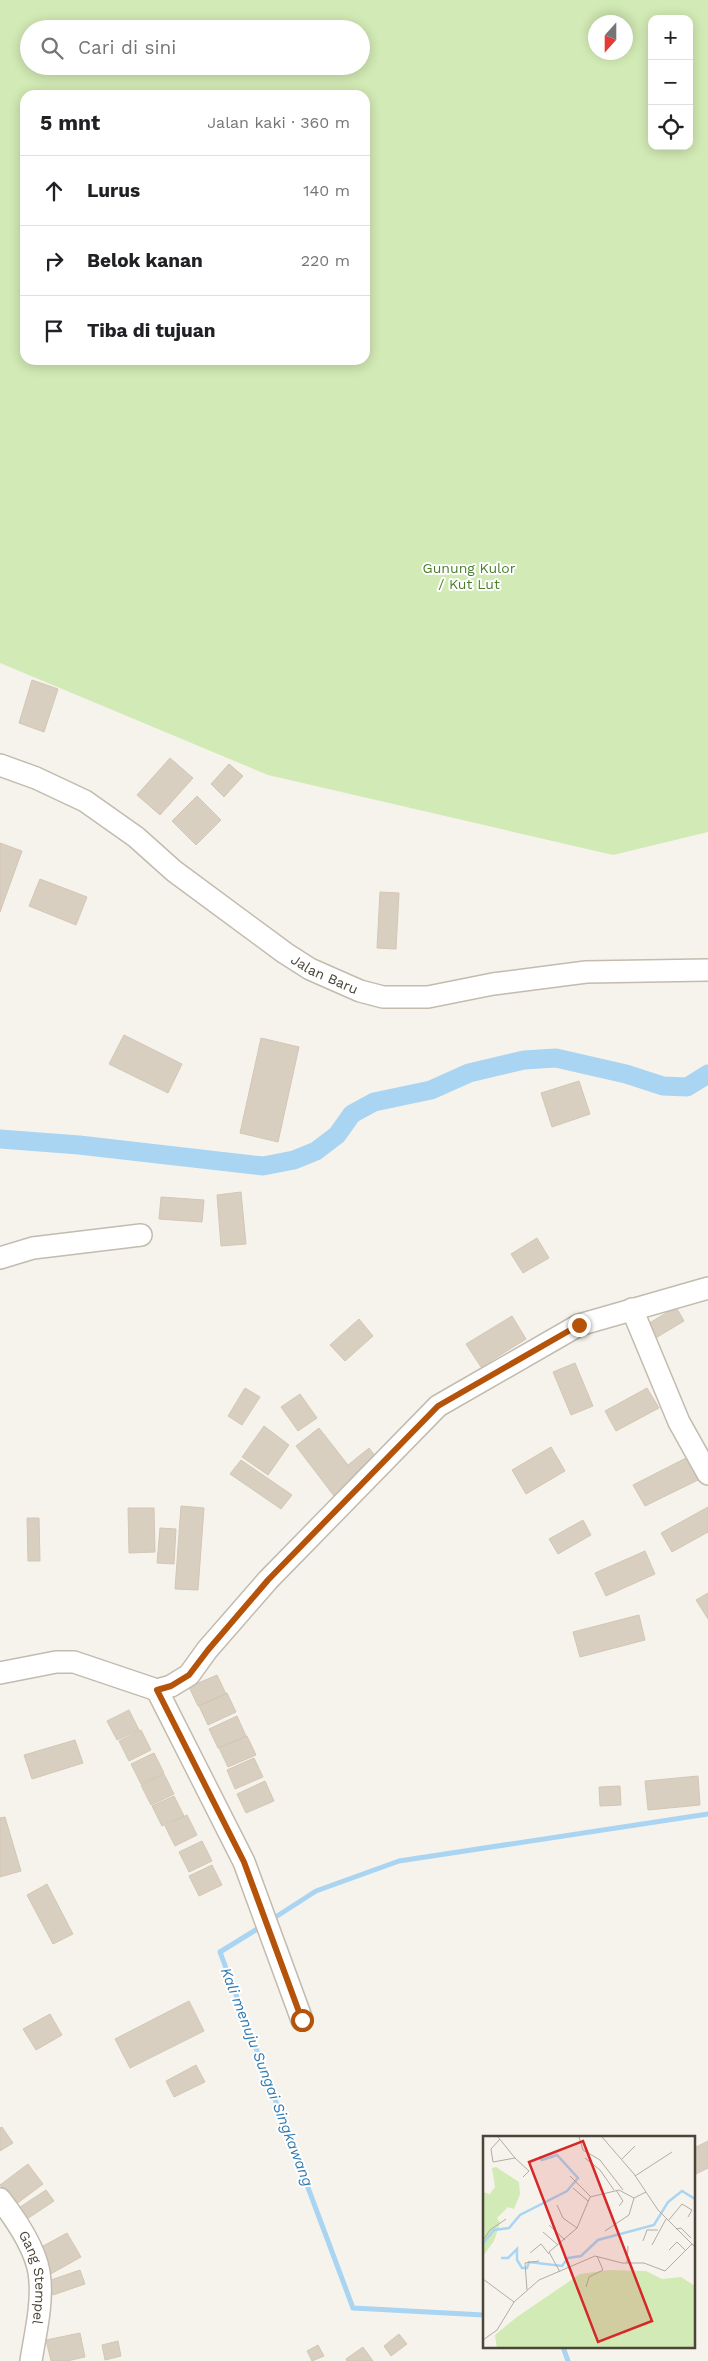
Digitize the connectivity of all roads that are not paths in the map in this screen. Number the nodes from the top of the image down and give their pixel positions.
1 (0, 765) edge
2 (708, 970) edge
3 (141, 1235) dead end
4 (0, 1258) edge
5 (708, 1288) edge
6 (632, 1309) junction
7 (708, 1474) edge
8 (0, 1673) edge
9 (157, 1690) junction
10 (302, 2020) dead end
11 (0, 2199) edge
12 (31, 2361) edge

1 - 2 street, Jalan Baru
3 - 4 street
5 - 6 street
6 - 7 street
6 - 9 street
8 - 9 street
9 - 10 street
11 - 12 street, Gang Stempel

